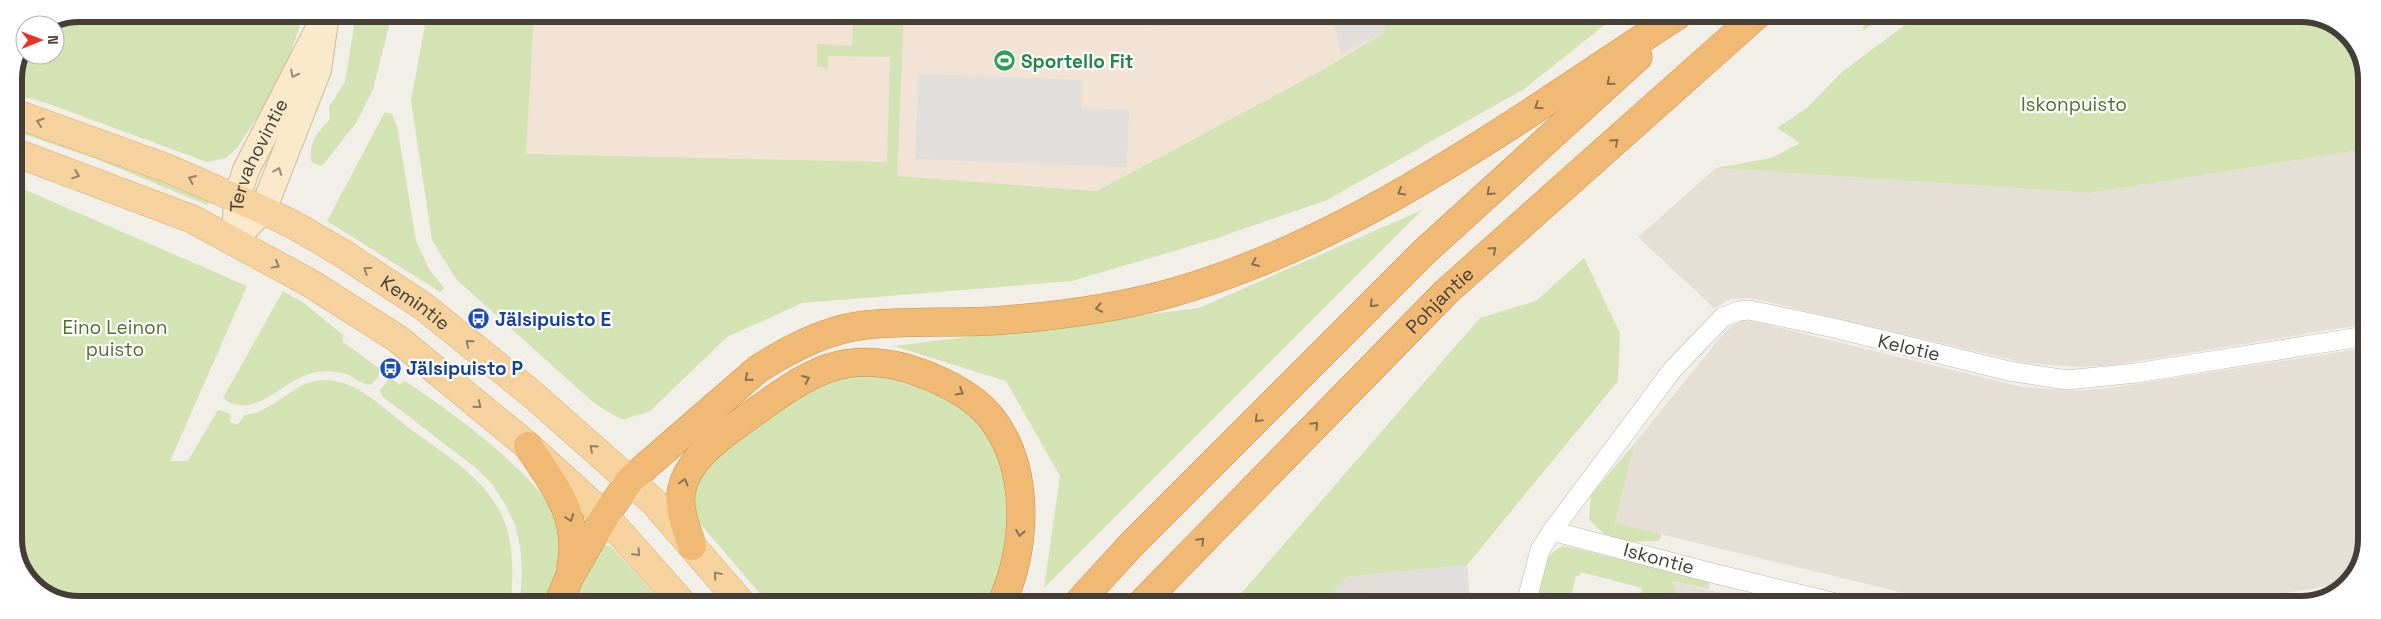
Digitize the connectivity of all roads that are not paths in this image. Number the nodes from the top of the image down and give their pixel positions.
1 (322, 22) edge
2 (325, 22) edge
3 (1667, 22) edge
4 (1678, 22) edge
5 (1750, 22) edge
6 (23, 117) edge
7 (23, 155) edge
8 (237, 198) junction
9 (263, 210) junction
10 (234, 240) junction
11 (2358, 337) edge
12 (528, 446) junction
13 (630, 480) junction
14 (605, 516) junction
15 (1552, 530) junction
16 (692, 546) junction
17 (1167, 575) junction
18 (569, 578) junction
19 (561, 596) edge
20 (675, 596) edge
21 (735, 596) edge
22 (1005, 596) edge
23 (1084, 596) edge
24 (1147, 596) edge
25 (1150, 596) edge
26 (1528, 596) edge
27 (1807, 596) edge

1 -> 8 main road, Tervahovintie
9 -> 2 main road, Tervahovintie
3 -> 13 highway
4 -> 23 highway
17 -> 5 highway, Pohjantie
8 -> 6 main road, Kemintie
7 -> 10 main road
8 - 9 main road, Kemintie
8 - 10 main road, Tervahovintie
9 - 10 main road, Tervahovintie
13 -> 9 main road, Kemintie
10 -> 12 main road
11 - 15 street, Kelotie
12 - 14 main road
12 -> 18 highway
13 - 14 highway
13 - 16 main road, Kemintie
14 - 18 highway
14 -> 20 main road
15 - 26 street
15 - 27 street, Iskontie
21 -> 16 main road, Kemintie
16 -> 22 highway
17 - 24 highway, Pohjantie
17 - 25 highway
18 - 19 highway

